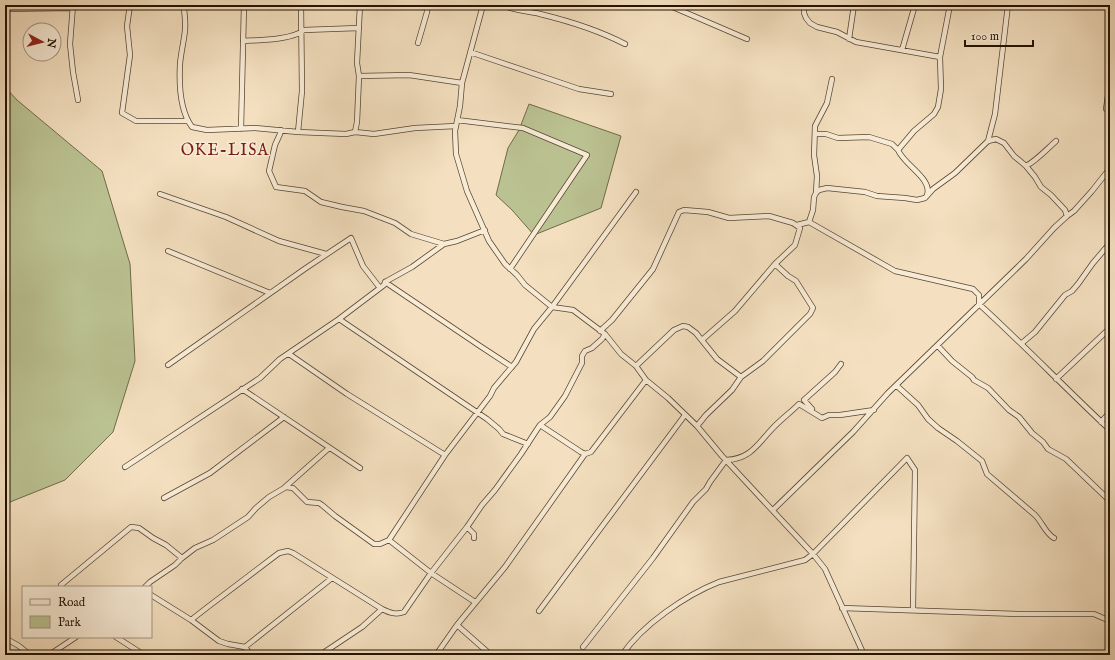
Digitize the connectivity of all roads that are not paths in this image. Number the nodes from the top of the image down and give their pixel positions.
1 (130, 5) edge
2 (184, 5) edge
3 (244, 5) edge
4 (301, 5) edge
5 (360, 5) edge
6 (428, 5) edge
7 (503, 5) edge
8 (668, 5) edge
9 (804, 5) edge
10 (854, 5) edge
11 (915, 5) edge
12 (950, 5) edge
13 (1008, 5) edge
14 (73, 6) edge
15 (482, 6) edge
16 (5, 9) edge
17 (359, 28) junction
18 (301, 32) junction
19 (747, 39) dead end
20 (849, 39) junction
21 (243, 41) junction
22 (418, 43) dead end
23 (625, 44) dead end
24 (902, 50) junction
25 (470, 52) junction
26 (940, 57) junction
27 (359, 76) junction
28 (832, 79) dead end
29 (1110, 82) edge
30 (462, 83) junction
31 (611, 94) dead end
32 (78, 100) dead end
33 (1106, 109) dead end
34 (457, 120) junction
35 (187, 121) junction
36 (456, 126) junction
37 (241, 129) junction
38 (281, 130) junction
39 (298, 132) junction
40 (355, 132) junction
41 (815, 134) junction
42 (988, 141) junction
43 (1056, 141) dead end
44 (898, 150) junction
45 (1026, 166) junction
46 (1110, 170) edge
47 (636, 192) dead end
48 (816, 193) junction
49 (160, 194) dead end
50 (926, 198) junction
51 (1067, 216) junction
52 (809, 222) junction
53 (797, 225) junction
54 (485, 230) junction
55 (1110, 243) edge
56 (444, 244) junction
57 (168, 252) dead end
58 (326, 254) junction
59 (775, 264) junction
60 (510, 269) junction
61 (385, 282) junction
62 (380, 288) junction
63 (270, 293) junction
64 (979, 304) junction
65 (552, 308) junction
66 (339, 319) junction
67 (1110, 328) edge
68 (600, 331) junction
69 (605, 334) junction
70 (702, 340) junction
71 (1022, 343) junction
72 (938, 346) junction
73 (289, 354) junction
74 (841, 364) dead end
75 (168, 365) dead end
76 (512, 366) junction
77 (636, 366) junction
78 (741, 377) junction
79 (1056, 379) junction
80 (646, 380) junction
81 (897, 386) junction
82 (242, 389) junction
83 (874, 410) junction
84 (1110, 412) edge
85 (477, 413) junction
86 (685, 415) junction
87 (284, 417) junction
88 (822, 418) junction
89 (1101, 422) junction
90 (540, 426) junction
91 (696, 426) junction
92 (1110, 430) edge
93 (528, 444) junction
94 (329, 448) junction
95 (585, 454) junction
96 (445, 455) junction
97 (726, 460) junction
98 (125, 468) dead end
99 (360, 468) dead end
100 (284, 488) junction
101 (164, 498) dead end
102 (1110, 501) edge
103 (773, 510) junction
104 (467, 527) junction
105 (474, 538) dead end
106 (1054, 538) dead end
107 (389, 540) junction
108 (813, 554) junction
109 (182, 558) junction
110 (431, 573) junction
111 (332, 578) junction
112 (61, 585) dead end
113 (145, 586) edge
114 (152, 596) edge
115 (476, 602) junction
116 (842, 608) junction
117 (913, 609) junction
118 (382, 610) junction
119 (539, 611) dead end
120 (191, 620) junction
121 (1110, 621) edge
122 (457, 625) junction
123 (5, 638) edge
124 (74, 638) edge
125 (118, 638) edge
126 (245, 647) junction
127 (583, 647) dead end
128 (30, 655) edge
129 (49, 655) edge
130 (144, 655) edge
131 (251, 655) edge
132 (320, 655) edge
133 (436, 655) edge
134 (491, 655) edge
135 (622, 655) edge
136 (864, 655) edge

1 - 35 street
2 - 35 street
3 - 21 street
4 - 18 street
5 - 17 street
6 - 22 street
7 - 23 street
8 - 19 street
9 - 20 street
10 - 20 street
11 - 24 street
12 - 26 street
13 - 42 street
14 - 16 street
14 - 32 street
15 - 25 street
17 - 18 street
17 - 27 street
18 - 21 street
18 - 39 street
20 - 24 street
21 - 37 street
24 - 26 street
25 - 30 street
25 - 31 street
26 - 44 street
27 - 30 street
27 - 40 street
28 - 41 street
29 - 33 street
30 - 34 street
34 - 36 street
34 - 60 street
35 - 37 street
36 - 40 street
36 - 54 street
37 - 38 street
38 - 39 street
38 - 56 street
39 - 40 street
41 - 44 street
41 - 48 street
42 - 45 street
42 - 50 street
43 - 45 street
44 - 50 street
45 - 51 street
46 - 51 street
47 - 65 street
48 - 50 street
48 - 52 street
49 - 58 street
51 - 64 street
52 - 53 street
52 - 64 street
53 - 59 street
53 - 68 street
54 - 56 street
54 - 60 street
55 - 71 street
56 - 61 street
57 - 63 street
58 - 62 street
58 - 63 street
59 - 70 street
59 - 78 street
60 - 65 street
61 - 62 street
61 - 76 street
62 - 66 street
63 - 75 street
64 - 71 street
64 - 72 street
65 - 68 street
65 - 76 street
66 - 73 street
66 - 85 street
67 - 79 street
68 - 69 street
69 - 77 street
69 - 90 street
70 - 77 street
70 - 78 street
71 - 79 street
72 - 81 street
72 - 102 street
73 - 82 street
73 - 96 street
74 - 88 street
76 - 85 street
77 - 80 street
78 - 91 street
79 - 89 street
80 - 86 street
80 - 95 street
81 - 83 street
81 - 106 street
82 - 87 street
82 - 98 street
83 - 88 street
83 - 103 street
84 - 89 street
85 - 93 street
85 - 96 street
86 - 91 street
86 - 119 street
87 - 94 street
87 - 101 street
88 - 97 street
89 - 92 street
90 - 93 street
90 - 95 street
91 - 97 street
93 - 104 street
94 - 99 street
94 - 100 street
95 - 115 street
96 - 107 street
97 - 103 street
97 - 127 street
100 - 107 street
100 - 109 street
103 - 108 street
104 - 105 street
104 - 110 street
107 - 110 street
108 - 116 street
108 - 117 street
108 - 135 street
109 - 112 street
109 - 113 street
110 - 115 street
110 - 118 street
111 - 118 street
111 - 120 street
111 - 126 street
114 - 120 street
115 - 122 street
116 - 117 street
116 - 136 street
117 - 121 street
118 - 132 street
120 - 126 street
122 - 133 street
122 - 134 street
123 - 128 street
124 - 129 street
125 - 130 street
126 - 131 street

